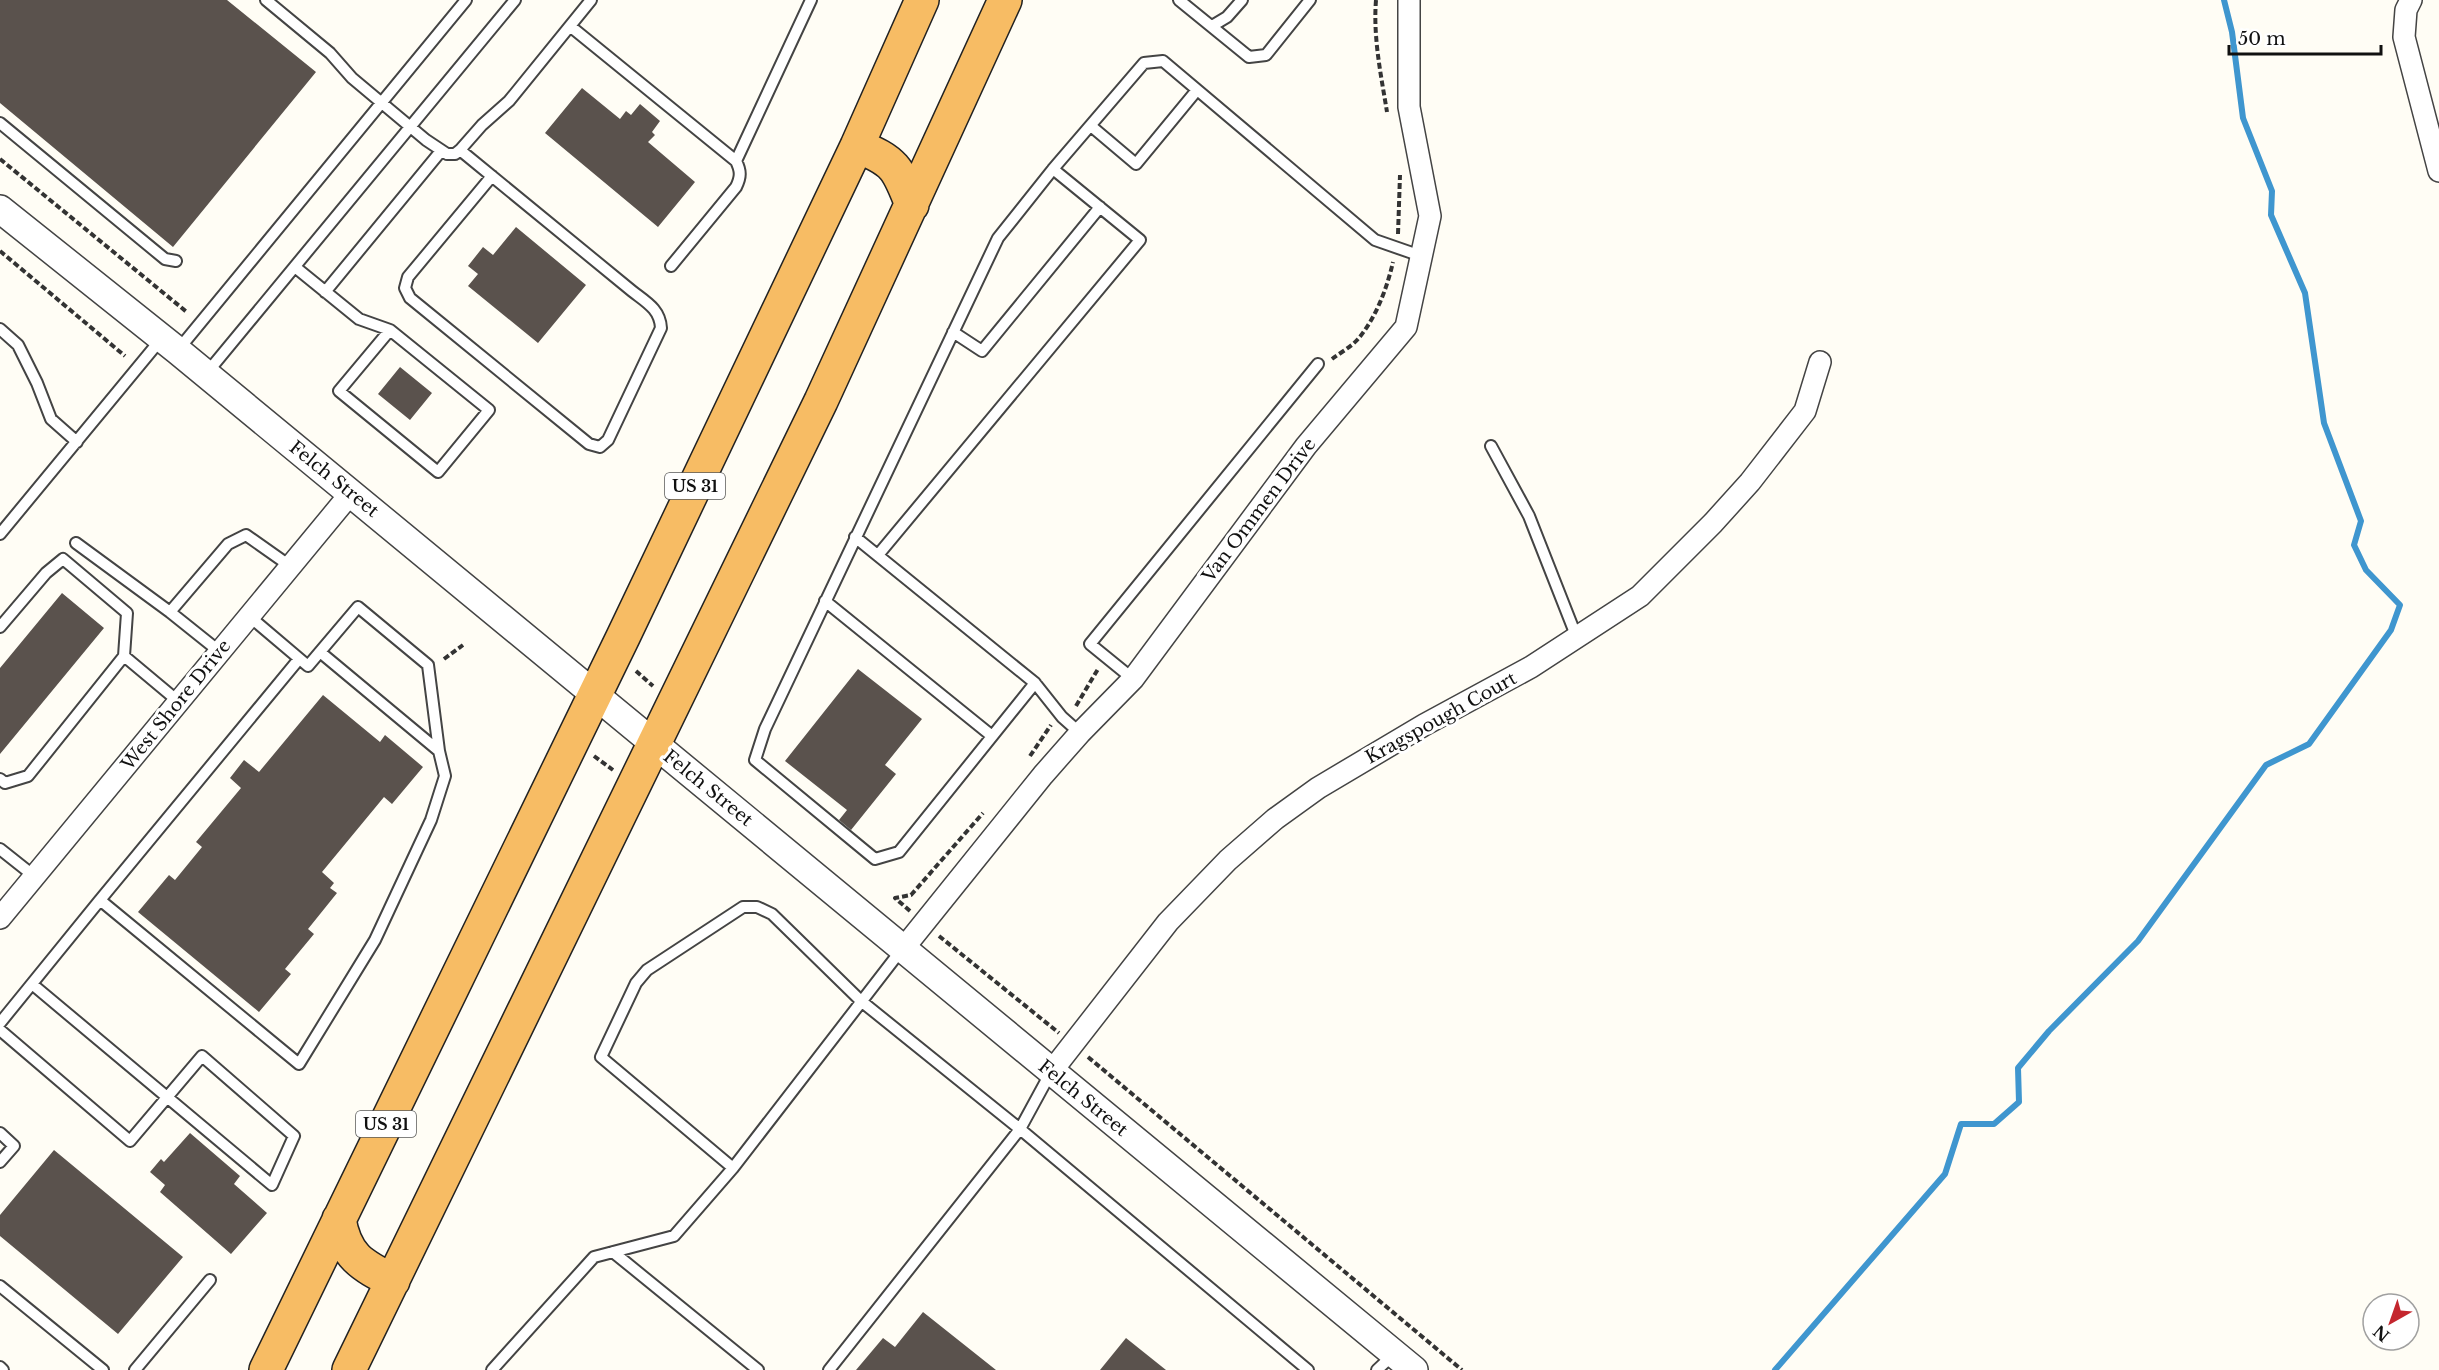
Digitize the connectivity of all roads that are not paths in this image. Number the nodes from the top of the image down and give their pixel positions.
1 (266, 0) edge
2 (466, 0) edge
3 (515, 0) edge
4 (591, 0) edge
5 (811, 0) edge
6 (922, 0) edge
7 (1005, 0) edge
8 (1179, 0) edge
9 (1242, 0) edge
10 (1310, 0) edge
11 (1409, 0) edge
12 (2411, 0) edge
13 (570, 26) junction
14 (1212, 26) junction
15 (1197, 90) junction
16 (382, 103) junction
17 (0, 123) edge
18 (1091, 126) junction
19 (410, 127) junction
20 (857, 146) junction
21 (460, 150) junction
22 (441, 152) junction
23 (736, 161) junction
24 (1053, 169) junction
25 (2439, 171) edge
26 (492, 176) junction
27 (912, 205) junction
28 (1100, 207) junction
29 (0, 209) edge
30 (1421, 256) junction
31 (176, 261) dead end
32 (671, 266) dead end
33 (295, 267) junction
34 (325, 291) junction
35 (0, 329) edge
36 (390, 330) junction
37 (953, 332) junction
38 (170, 344) junction
39 (1820, 362) dead end
40 (1322, 366) road end
41 (206, 374) junction
42 (77, 442) junction
43 (1491, 446) dead end
44 (351, 493) junction
45 (0, 534) edge
46 (855, 537) junction
47 (76, 543) dead end
48 (878, 555) junction
49 (290, 566) junction
50 (825, 601) junction
51 (170, 612) junction
52 (249, 616) junction
53 (0, 627) edge
54 (1578, 639) junction
55 (220, 652) junction
56 (320, 652) junction
57 (124, 656) junction
58 (299, 659) junction
59 (1133, 679) junction
60 (1035, 683) junction
61 (595, 694) junction
62 (179, 702) junction
63 (1080, 733) junction
64 (992, 736) junction
65 (655, 744) junction
66 (439, 751) junction
67 (0, 779) edge
68 (0, 849) edge
69 (34, 876) junction
70 (100, 900) junction
71 (0, 918) edge
72 (903, 949) junction
73 (32, 984) junction
74 (861, 1001) junction
75 (0, 1023) edge
76 (0, 1030) edge
77 (1051, 1072) junction
78 (167, 1097) junction
79 (1020, 1129) junction
80 (0, 1133) edge
81 (0, 1162) edge
82 (733, 1168) junction
83 (339, 1219) junction
84 (613, 1252) junction
85 (210, 1280) dead end
86 (393, 1281) junction
87 (0, 1287) edge
88 (1395, 1364) edge
89 (103, 1370) edge
90 (135, 1370) edge
91 (266, 1370) edge
92 (349, 1370) edge
93 (492, 1370) edge
94 (758, 1370) edge
95 (829, 1370) edge
96 (1308, 1370) edge

1 - 16 lane
2 - 16 lane
3 - 19 lane
4 - 13 lane
5 - 23 lane
6 - 20 highway, US 31
7 - 27 highway
8 - 14 lane
9 - 14 lane
10 - 14 lane
11 - 30 street, Van Ommen Drive
12 - 25 street
13 - 21 lane
13 - 23 lane
15 - 18 lane
15 - 18 lane
15 - 30 lane
16 - 19 lane
16 - 38 lane
17 - 31 lane
18 - 24 lane
19 - 22 lane
19 - 33 lane
20 - 27 highway
20 - 61 highway, US 31
21 - 22 lane
21 - 26 lane
22 - 34 lane
23 - 32 lane
24 - 28 lane
24 - 37 lane
26 - 26 lane
27 - 65 highway
28 - 37 lane
28 - 48 lane
29 - 38 street, Felch Street
30 - 59 street, Van Ommen Drive
33 - 34 lane
33 - 41 lane
34 - 36 lane
35 - 42 lane
36 - 36 lane
37 - 46 lane
38 - 41 street, Felch Street
38 - 42 lane
39 - 54 street, Kragspough Court
40 - 59 lane
41 - 44 street, Felch Street
42 - 45 lane
43 - 54 lane
44 - 49 street, West Shore Drive
44 - 61 street, Felch Street
46 - 48 lane
46 - 50 lane
47 - 51 lane
48 - 60 lane
49 - 51 lane
49 - 52 street, West Shore Drive
50 - 64 lane
50 - 64 lane
51 - 55 lane
52 - 55 street, West Shore Drive
52 - 58 lane
53 - 57 lane
54 - 77 street, Kragspough Court
55 - 62 street, West Shore Drive
56 - 58 lane
56 - 66 lane
56 - 66 lane
57 - 62 lane
57 - 67 lane
58 - 70 lane
59 - 63 street, Van Ommen Drive
60 - 63 lane
60 - 64 lane
61 - 65 street, Felch Street
61 - 83 highway, US 31
62 - 69 street, West Shore Drive
63 - 72 street, Van Ommen Drive
65 - 72 street, Felch Street
65 - 86 highway
66 - 70 lane
68 - 69 lane
69 - 71 street, West Shore Drive
70 - 73 lane
72 - 74 lane
72 - 77 street, Felch Street
73 - 75 lane
73 - 78 lane
74 - 79 lane
74 - 82 lane
74 - 82 lane
76 - 78 lane
77 - 79 lane
77 - 88 street, Felch Street
78 - 78 lane
79 - 95 lane
79 - 96 lane
80 - 81 lane
82 - 84 lane
83 - 86 highway
83 - 91 highway, US 31
84 - 93 lane
84 - 94 lane
85 - 90 lane
86 - 92 highway
87 - 89 lane

